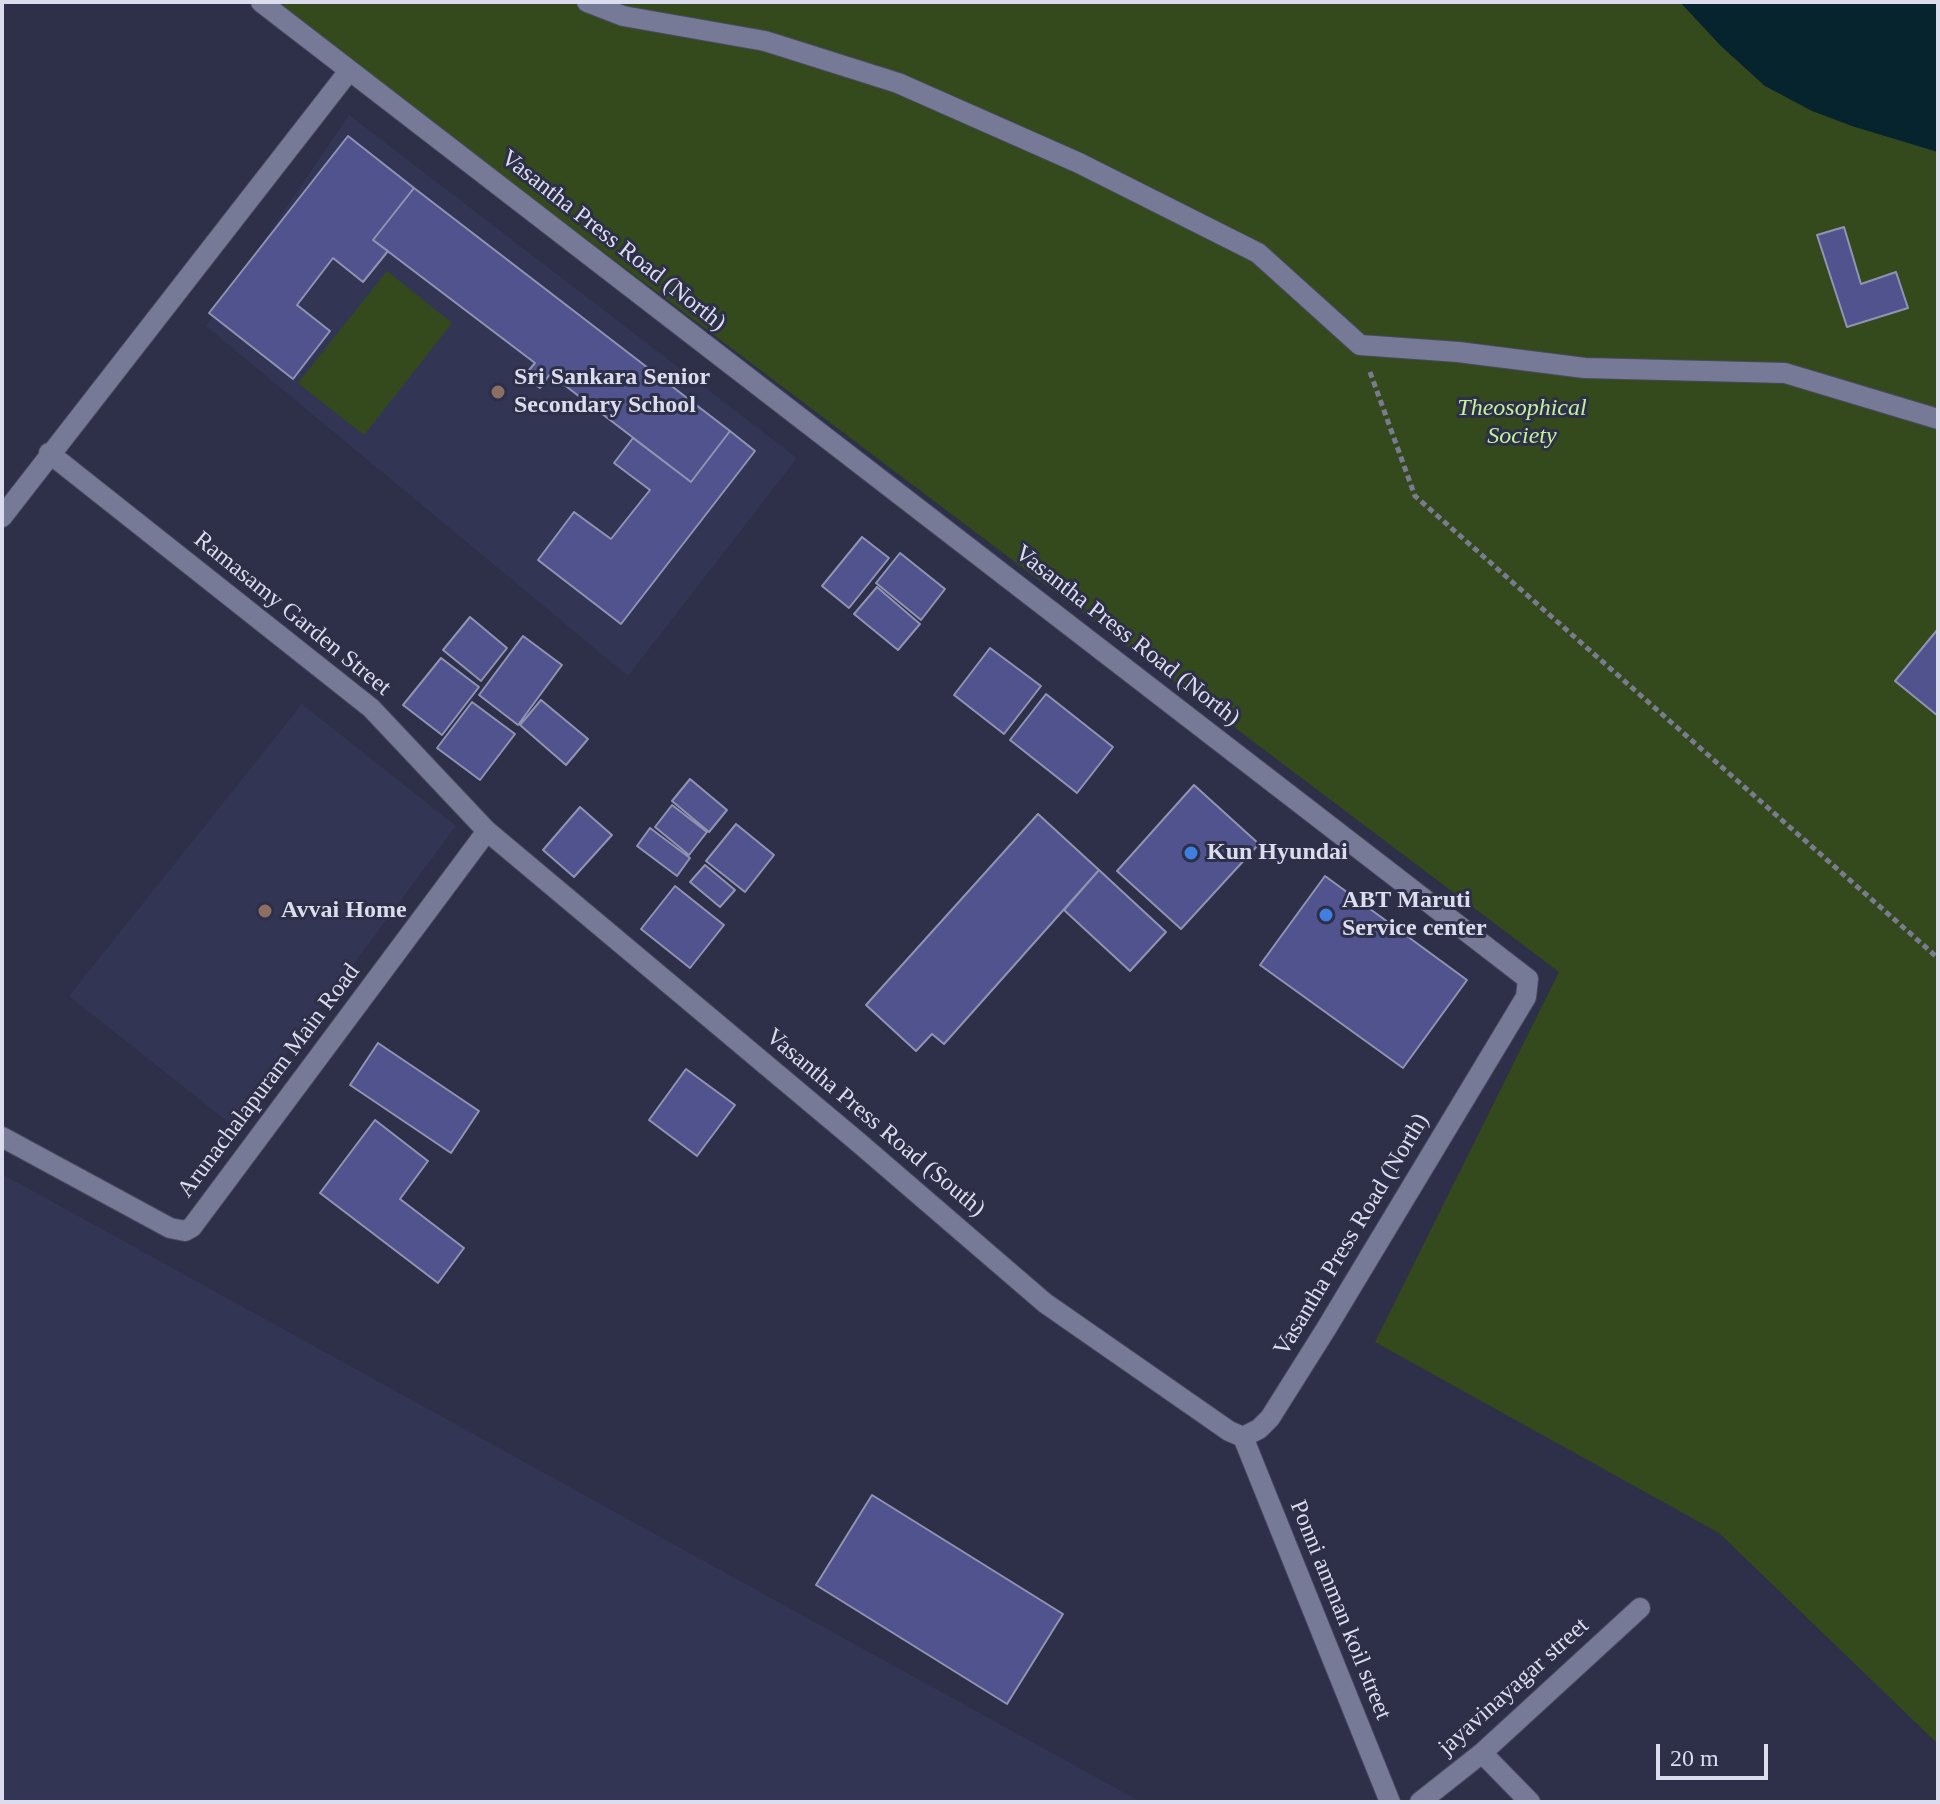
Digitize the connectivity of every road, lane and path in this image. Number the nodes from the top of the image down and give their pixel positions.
1 (261, 2) edge
2 (587, 2) edge
3 (349, 71) junction
4 (1360, 345) junction
5 (1938, 419) edge
6 (49, 453) junction
7 (2, 517) edge
8 (487, 831) junction
9 (1938, 958) edge
10 (2, 1137) edge
11 (1243, 1437) junction
12 (1640, 1608) dead end
13 (1482, 1753) junction
14 (1390, 1802) edge
15 (1420, 1802) edge
16 (1530, 1802) edge

1 - 3 street, Vasantha Press Road (North)
2 - 4 street
3 - 6 street
3 - 11 street, Vasantha Press Road (North)
4 - 5 street
4 - 9 path
6 - 7 street
6 - 8 street, Ramasamy Garden Street
8 - 10 street, Arunachalapuram Main Road
8 - 11 street, Vasantha Press Road (South)
11 - 14 street, Ponni amman koil street
12 - 13 street, jayavinayagar street
13 - 15 street, jayavinayagar street
13 - 16 street

